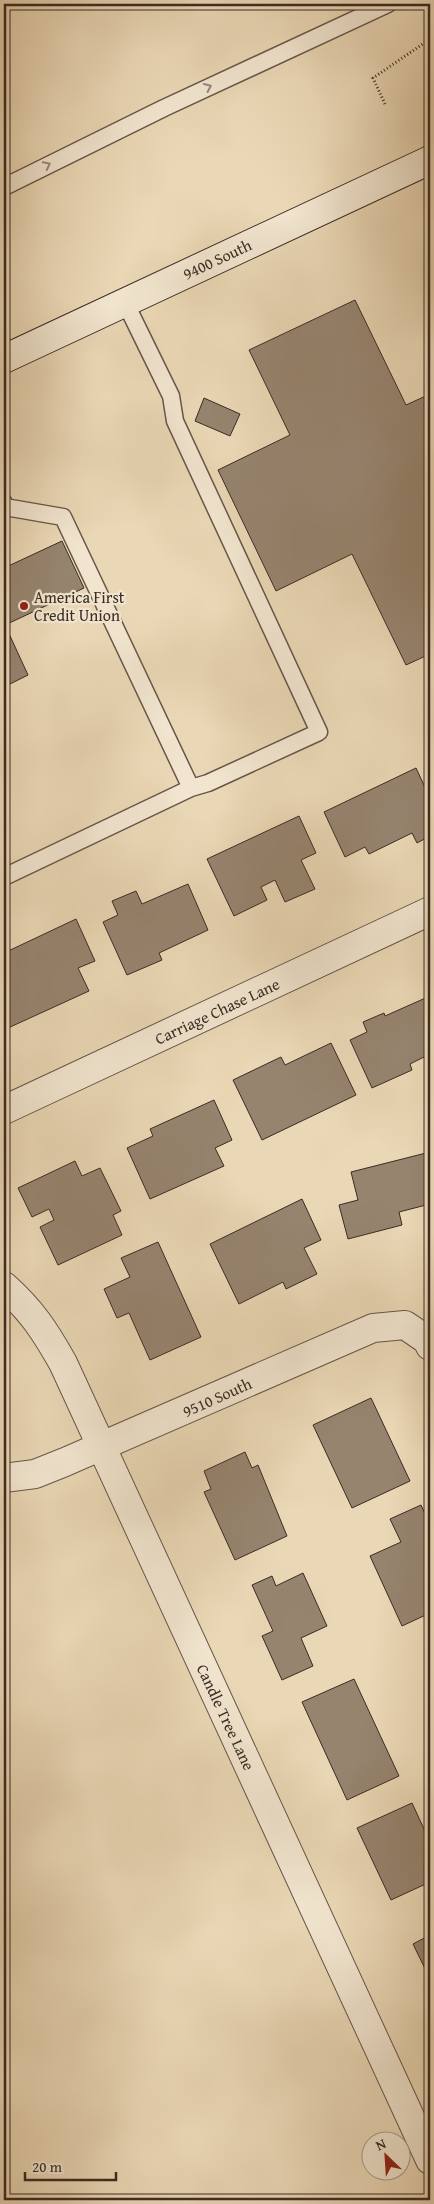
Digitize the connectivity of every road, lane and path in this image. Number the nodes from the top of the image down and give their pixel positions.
1 (388, 4) edge
2 (430, 39) edge
3 (385, 104) dead end
4 (430, 160) edge
5 (4, 187) edge
6 (125, 302) junction
7 (4, 359) edge
8 (5, 505) edge
9 (191, 788) junction
10 (4, 877) edge
11 (430, 911) edge
12 (4, 1110) edge
13 (4, 1286) edge
14 (429, 1343) edge
15 (102, 1447) junction
16 (4, 1478) edge
17 (430, 2160) edge

5 -> 1 lane
2 - 3 path
4 - 6 street, 9400 South
6 - 7 street, 9400 South
6 - 9 lane
8 - 9 lane
9 - 10 lane
11 - 12 street, Carriage Chase Lane
13 - 15 street, Candle Tree Lane
14 - 15 street, 9510 South
15 - 16 street, 9510 South
15 - 17 street, Candle Tree Lane

